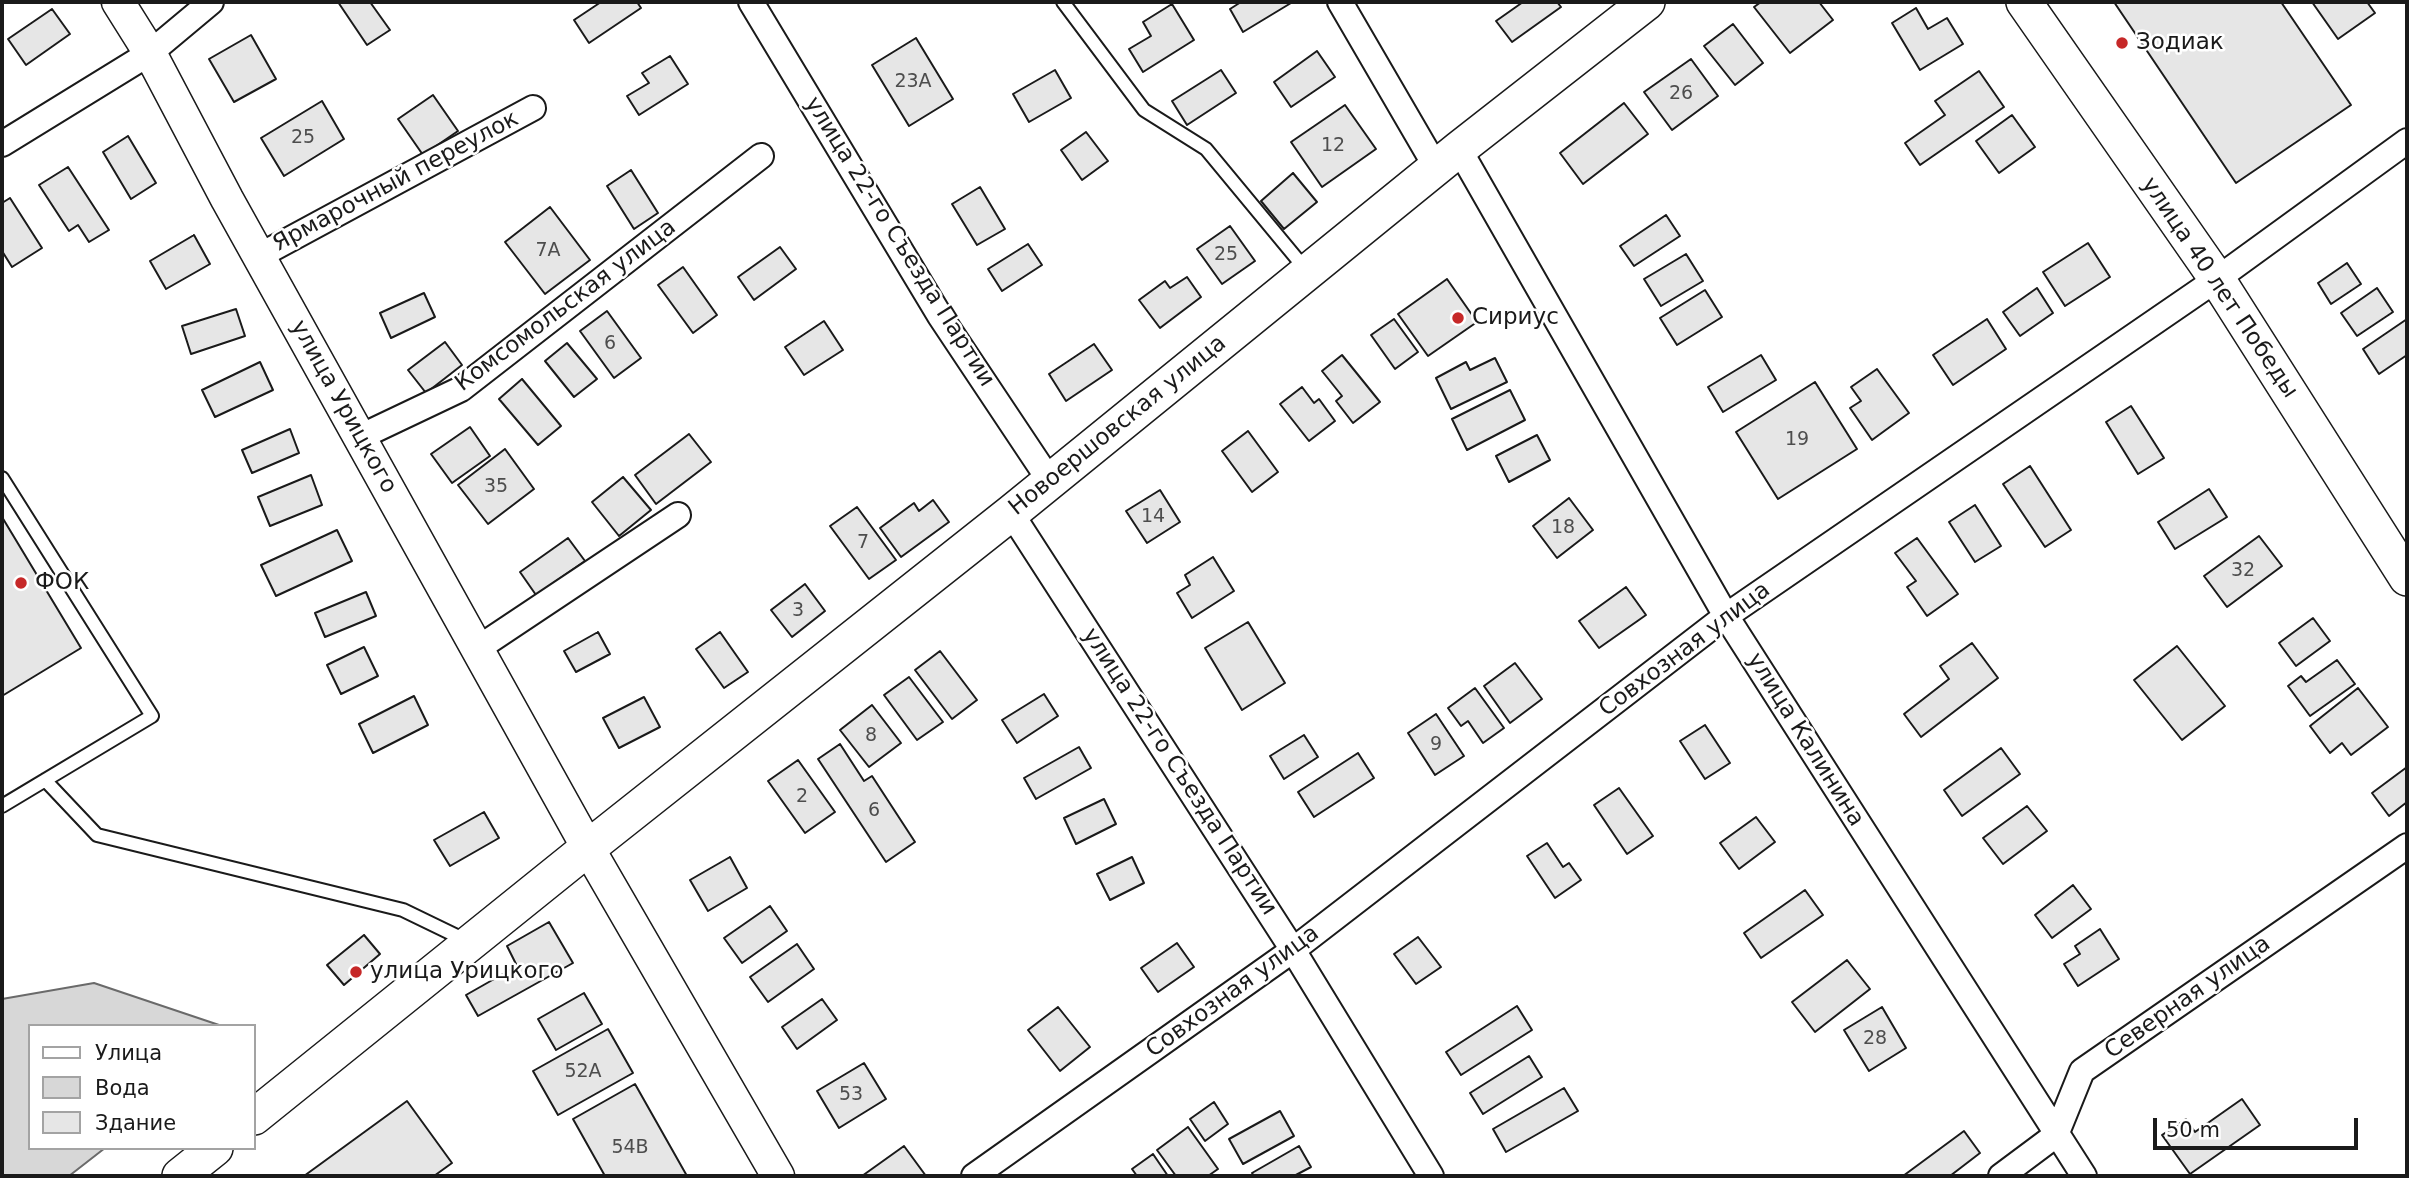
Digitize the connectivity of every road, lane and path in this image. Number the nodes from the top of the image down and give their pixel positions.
1 (118, 2) edge
2 (211, 2) edge
3 (751, 2) edge
4 (1063, 2) edge
5 (1340, 2) edge
6 (1647, 2) edge
7 (2024, 2) edge
8 (150, 52) junction
9 (533, 108) dead end
10 (2407, 141) edge
11 (2, 144) edge
12 (761, 156) dead end
13 (1447, 158) junction
14 (259, 256) junction
15 (1308, 272) junction
16 (2217, 279) junction
17 (360, 437) junction
18 (2, 478) edge
19 (1050, 481) junction
20 (1011, 513) junction
21 (678, 516) dead end
22 (2407, 578) edge
23 (1726, 617) junction
24 (477, 649) junction
25 (45, 780) junction
26 (2, 806) edge
27 (2407, 846) edge
28 (588, 848) junction
29 (471, 942) junction
30 (1293, 950) junction
31 (256, 1115) edge
32 (2056, 1135) junction
33 (212, 1150) edge
34 (180, 1176) edge
35 (778, 1176) edge
36 (974, 1176) edge
37 (1431, 1176) edge
38 (2001, 1176) edge
39 (2084, 1176) edge

1 - 8 street, улица Урицкого
2 - 8 street
3 - 19 street, улица 22-го Съезда Партии
4 - 15 lane
5 - 13 street, улица Калинина
6 - 13 main road, Новоершовская улица
7 - 16 main road, улица 40 лет Победы
8 - 11 street
8 - 14 street, улица Урицкого
9 - 14 street, Ярмарочный переулок
10 - 16 street, Совхозная улица
12 - 17 street, Комсомольская улица
13 - 15 main road, Новоершовская улица
13 - 23 street, улица Калинина
14 - 17 street, улица Урицкого
15 - 19 main road, Новоершовская улица
16 - 22 main road, улица 40 лет Победы
16 - 23 street, Совхозная улица
17 - 24 street, улица Урицкого
18 - 25 lane
19 - 20 main road, Новоершовская улица
20 - 28 main road, Новоершовская улица
20 - 30 street, улица 22-го Съезда Партии
21 - 24 street
23 - 30 street, Совхозная улица
23 - 32 street, улица Калинина
24 - 28 street, улица Урицкого
25 - 26 lane
25 - 29 lane
27 - 32 street, Северная улица
28 - 29 main road, Новоершовская улица
28 - 35 street, улица Урицкого
29 - 31 main road, Новоершовская улица
30 - 36 street, Совхозная улица
30 - 37 street, улица 22-го Съезда Партии
32 - 38 street
32 - 39 street, улица Калинина
33 - 34 main road

